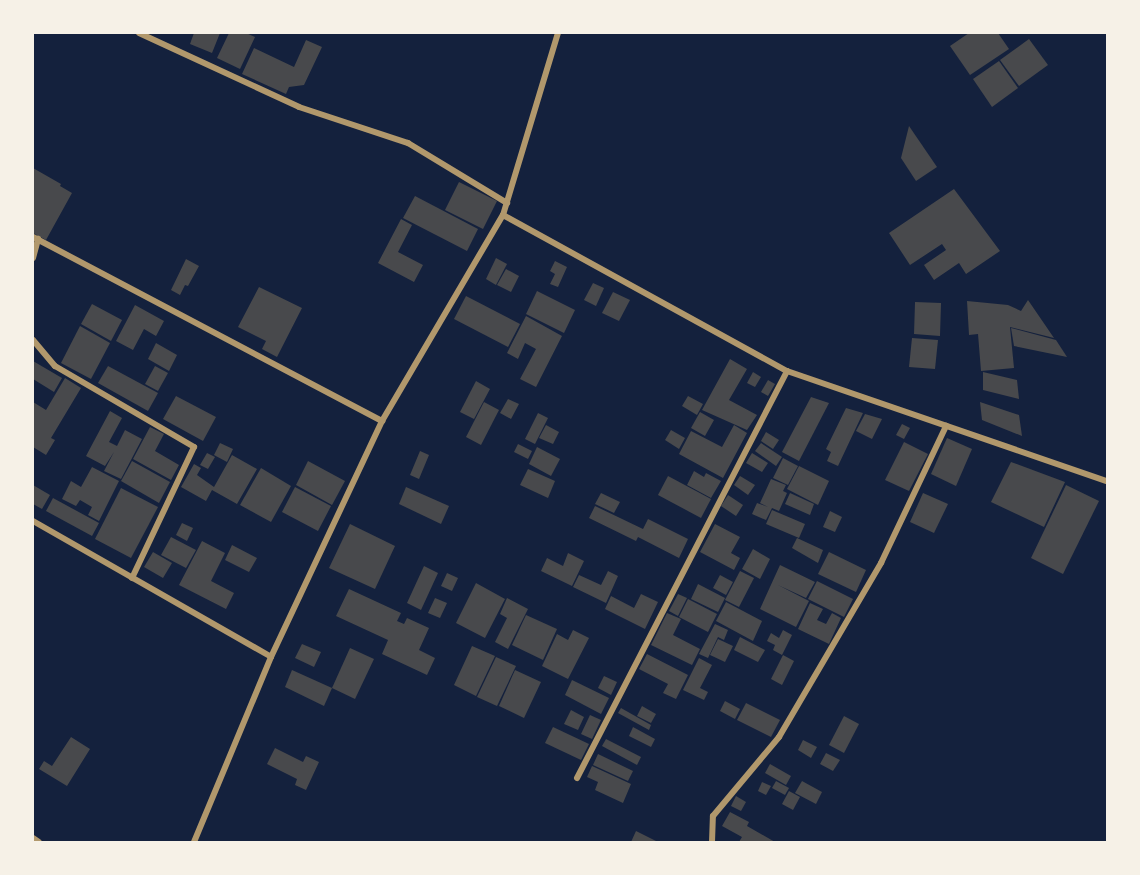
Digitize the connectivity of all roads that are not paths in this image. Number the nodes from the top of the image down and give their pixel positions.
1 (140, 33) edge
2 (558, 33) edge
3 (507, 203) junction
4 (503, 215) junction
5 (36, 238) edge
6 (33, 258) edge
7 (33, 340) edge
8 (787, 371) junction
9 (382, 421) junction
10 (946, 426) junction
11 (1107, 481) edge
12 (33, 521) edge
13 (132, 578) junction
14 (271, 657) junction
15 (577, 778) dead end
16 (33, 838) edge
17 (39, 842) edge
18 (194, 842) edge
19 (712, 842) edge

1 - 3 street
2 - 3 street
3 - 4 street
4 - 8 street
4 - 9 street
5 - 6 street
5 - 9 street
7 - 13 street
8 - 10 street
8 - 15 street
9 - 14 street
10 - 11 street
10 - 19 street
12 - 13 street
13 - 14 street
14 - 18 street
16 - 17 street

